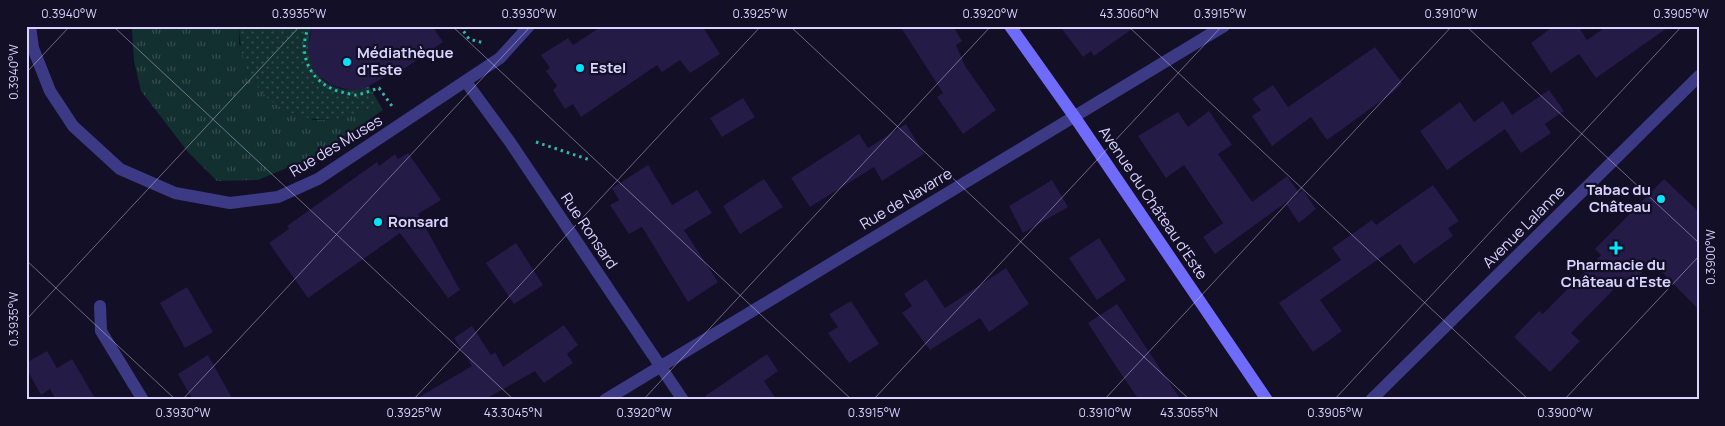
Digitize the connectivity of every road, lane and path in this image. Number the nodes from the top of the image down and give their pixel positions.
1 (30, 26) edge
2 (308, 26) edge
3 (460, 26) edge
4 (529, 26) edge
5 (1010, 26) edge
6 (1224, 26) edge
7 (500, 58) junction
8 (1699, 76) edge
9 (466, 82) junction
10 (386, 97) dead end
11 (1074, 116) junction
12 (510, 142) junction
13 (590, 160) dead end
14 (100, 306) dead end
15 (661, 367) junction
16 (143, 400) edge
17 (605, 400) edge
18 (683, 400) edge
19 (1267, 400) edge
20 (1371, 400) edge

1 - 9 street, Rue des Muses
2 - 10 path
3 - 7 path
4 - 7 street, Rue des Muses
5 - 11 street, Avenue du Château d'Este
6 - 11 street, Rue de Navarre
7 - 9 street, Rue des Muses
8 - 20 street, Avenue Lalanne
9 - 12 street, Rue Ronsard
11 - 15 street, Rue de Navarre
11 - 19 street, Avenue du Château d'Este
12 - 13 path
12 - 15 street, Rue Ronsard
14 - 16 street
15 - 17 street, Rue de Navarre
15 - 18 street, Rue Ronsard

